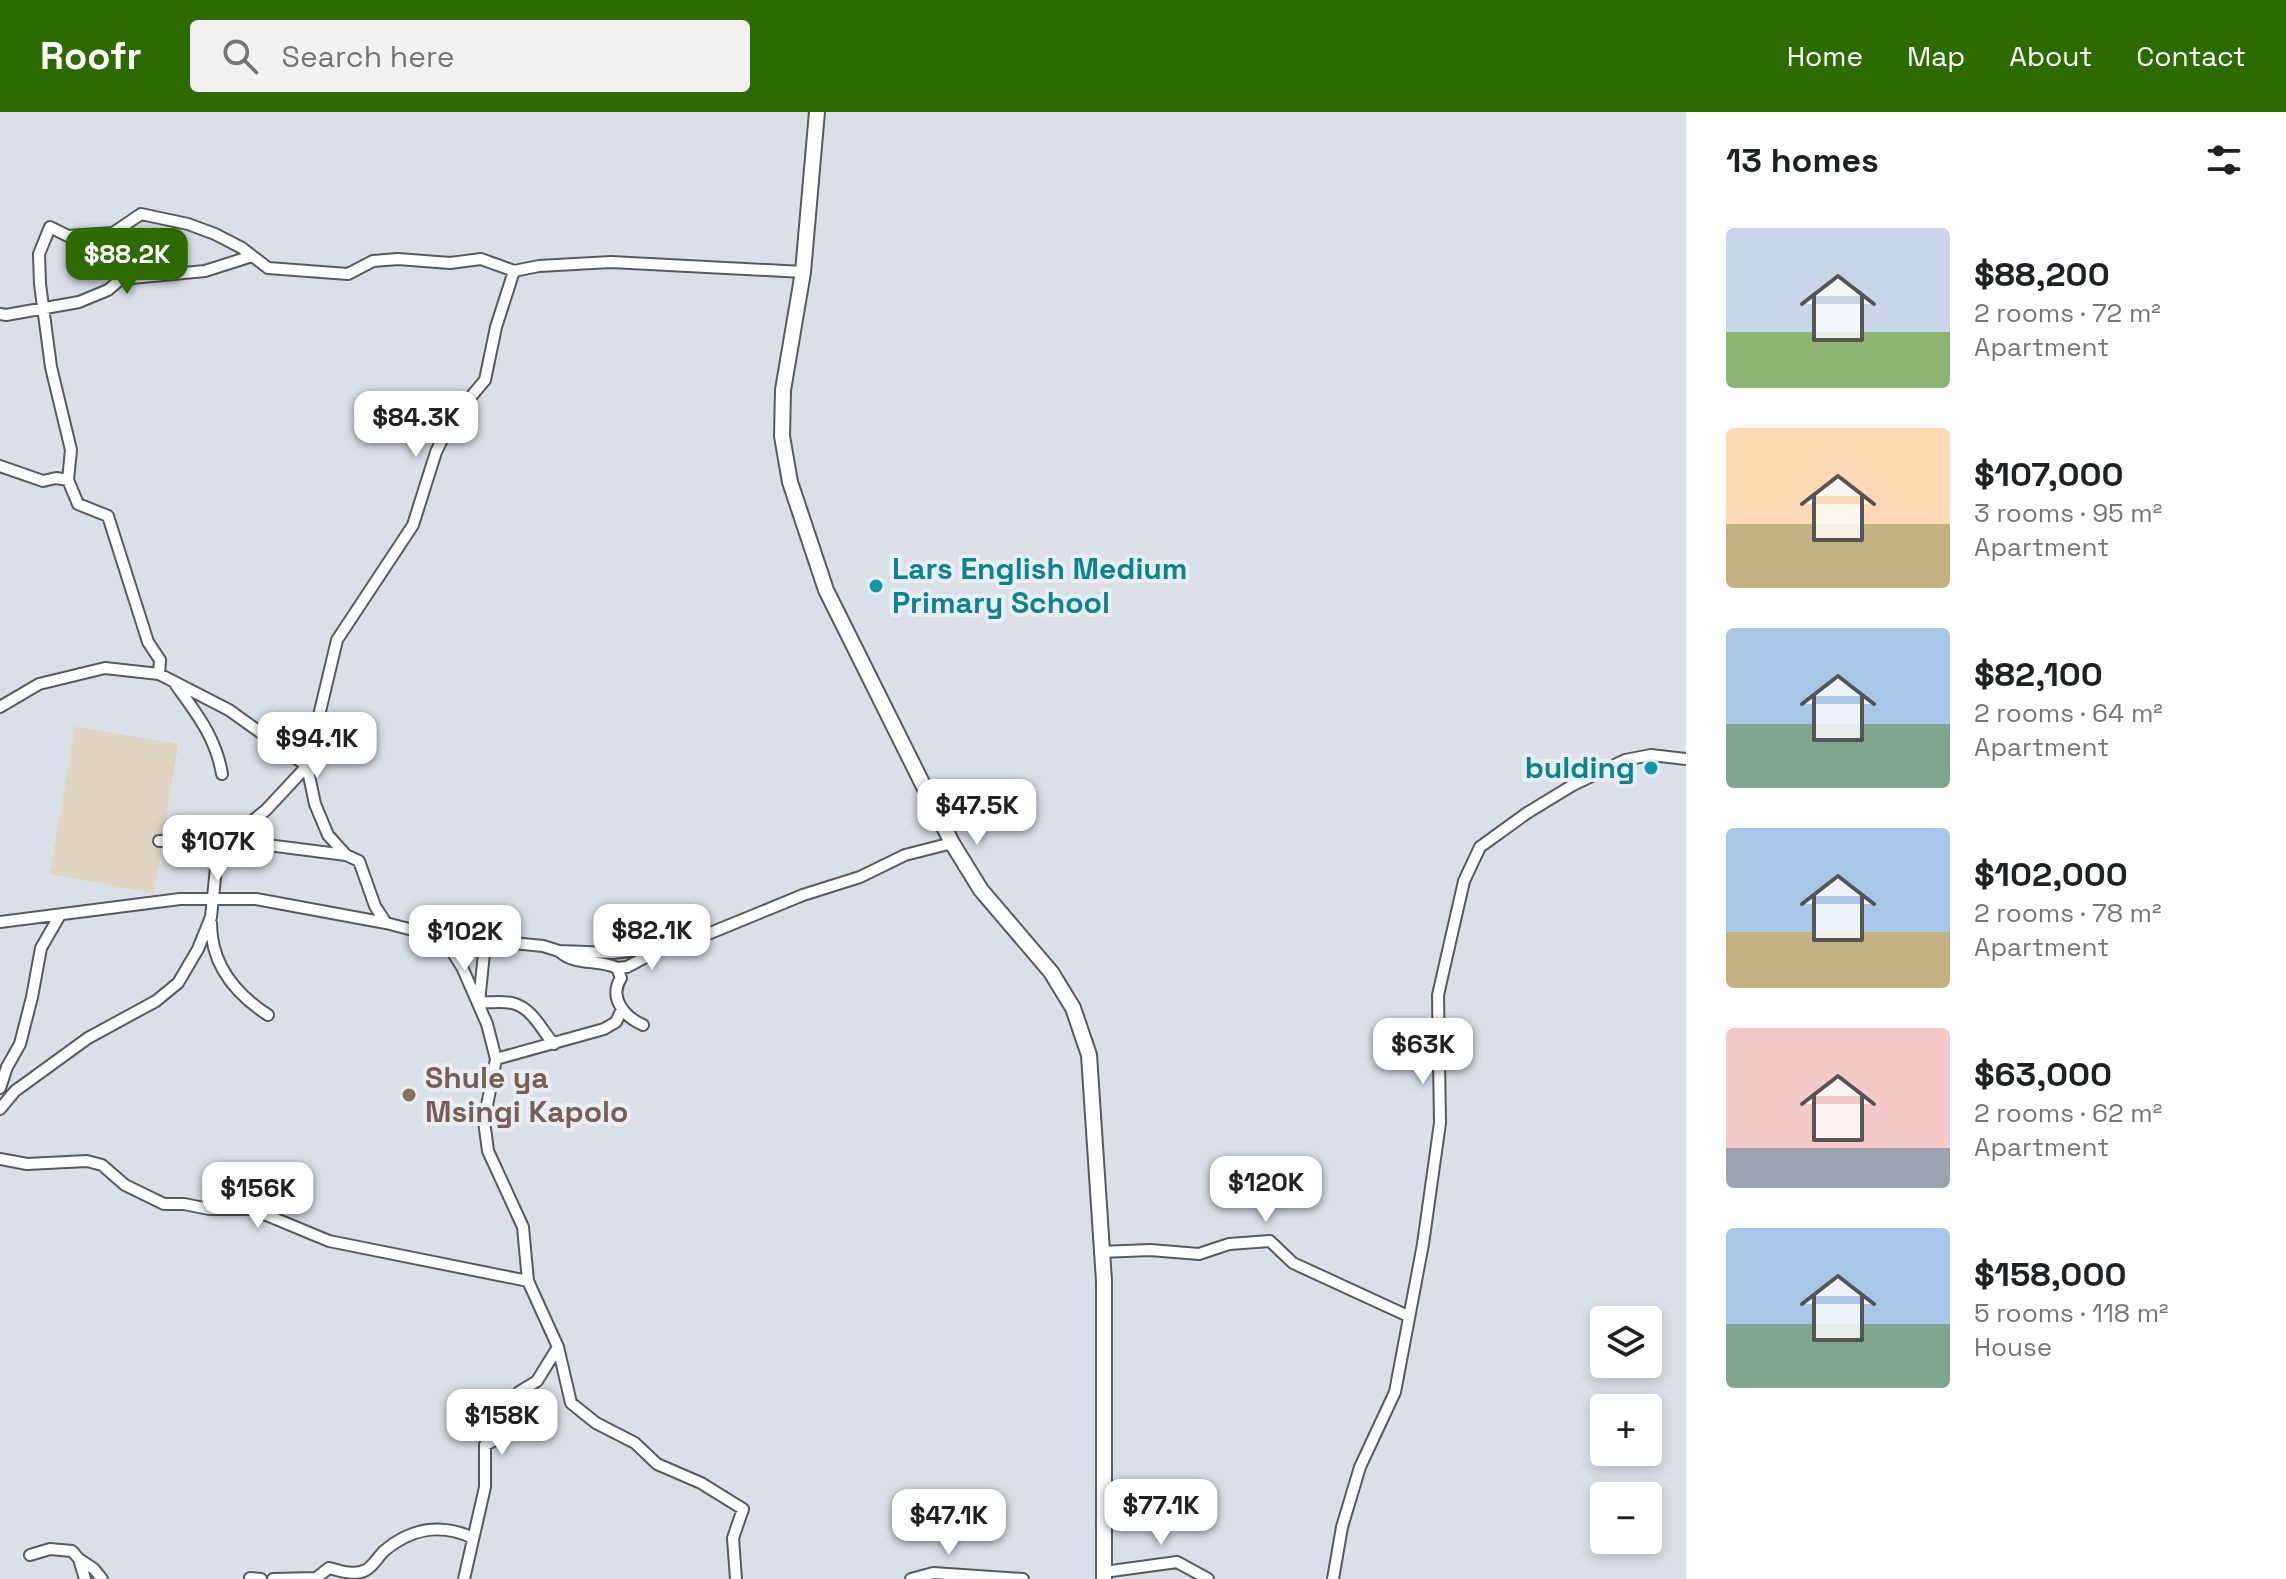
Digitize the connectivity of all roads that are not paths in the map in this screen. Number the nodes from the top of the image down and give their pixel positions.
1 (817, 112) edge
2 (252, 256) junction
3 (514, 271) junction
4 (803, 272) junction
5 (43, 309) junction
6 (0, 314) edge
7 (0, 466) edge
8 (68, 480) junction
9 (159, 674) junction
10 (175, 683) junction
11 (0, 707) edge
12 (1686, 759) edge
13 (307, 766) junction
14 (222, 774) dead end
15 (229, 840) junction
16 (159, 841) dead end
17 (952, 843) junction
18 (346, 855) junction
19 (215, 900) junction
20 (60, 915) junction
21 (211, 917) junction
22 (0, 922) edge
23 (386, 923) junction
24 (432, 935) junction
25 (474, 938) junction
26 (498, 942) junction
27 (681, 945) junction
28 (559, 951) junction
29 (485, 961) junction
30 (617, 968) junction
31 (479, 1002) junction
32 (622, 1009) junction
33 (268, 1015) dead end
34 (643, 1025) dead end
35 (554, 1044) junction
36 (496, 1059) junction
37 (0, 1088) edge
38 (0, 1109) edge
39 (0, 1159) edge
40 (1100, 1252) junction
41 (528, 1281) junction
42 (1408, 1316) junction
43 (558, 1347) junction
44 (473, 1538) junction
45 (30, 1555) dead end
46 (79, 1559) junction
47 (1104, 1575) edge
48 (103, 1578) edge
49 (85, 1579) edge
50 (273, 1579) edge
51 (464, 1579) edge
52 (736, 1579) edge
53 (911, 1579) edge
54 (1023, 1579) edge
55 (1208, 1579) edge
56 (1333, 1579) edge

1 - 4 main road
2 - 3 street
2 - 5 street
2 - 5 street
3 - 4 street
3 - 13 street
4 - 17 main road
5 - 6 street
5 - 8 street
7 - 8 street
8 - 9 street
9 - 10 street
9 - 11 street
10 - 13 street
10 - 14 street
12 - 42 street
13 - 15 street
13 - 18 street
15 - 16 street
15 - 18 street
15 - 19 street
17 - 27 street
17 - 40 main road
18 - 23 street
19 - 20 street
19 - 21 street
19 - 23 street
20 - 22 street
20 - 37 street
21 - 33 street
21 - 38 street
23 - 24 street
24 - 25 street
24 - 31 street
25 - 26 street
25 - 29 street
26 - 28 street
26 - 29 street
27 - 28 street
27 - 30 street
28 - 30 street
29 - 31 street
30 - 32 street
31 - 35 street
31 - 36 street
32 - 34 street
32 - 35 street
35 - 36 street
36 - 41 street
39 - 41 street
40 - 42 street
40 - 47 main road
41 - 43 street
42 - 56 street
43 - 44 street
43 - 52 street
44 - 50 street
44 - 51 street
45 - 46 street
46 - 48 street
46 - 49 street
47 - 55 street
53 - 54 street

